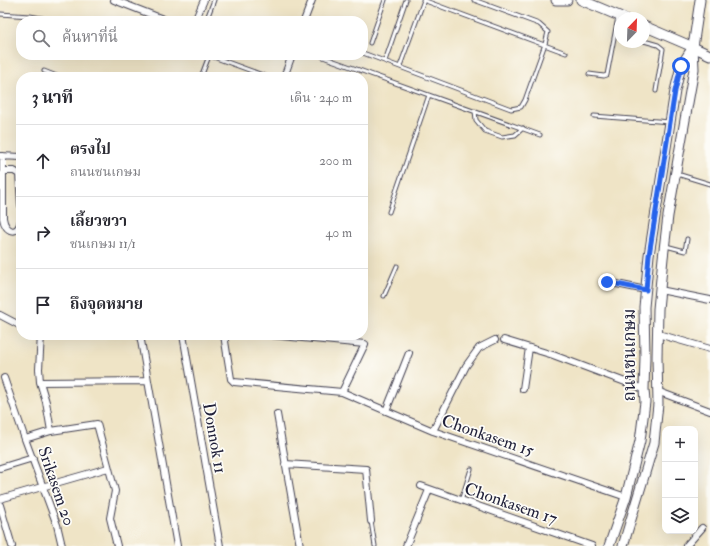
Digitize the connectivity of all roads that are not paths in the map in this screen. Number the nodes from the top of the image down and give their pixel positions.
1 (114, 0) edge
2 (204, 0) edge
3 (214, 0) edge
4 (312, 0) edge
5 (385, 0) edge
6 (406, 0) edge
7 (423, 0) edge
8 (474, 0) edge
9 (556, 0) edge
10 (567, 0) edge
11 (581, 0) edge
12 (700, 0) edge
13 (0, 14) edge
14 (614, 14) edge
15 (30, 16) edge
16 (155, 16) edge
17 (197, 16) edge
18 (208, 16) edge
19 (306, 16) edge
20 (650, 28) edge
21 (614, 40) edge
22 (370, 43) dead end
23 (650, 43) edge
24 (545, 44) junction
25 (693, 46) junction
26 (566, 53) dead end
27 (368, 55) edge
28 (710, 55) edge
29 (207, 60) edge
30 (222, 60) edge
31 (290, 60) edge
32 (331, 60) edge
33 (385, 61) junction
34 (400, 66) junction
35 (203, 72) edge
36 (255, 72) edge
37 (286, 72) edge
38 (365, 72) edge
39 (368, 73) edge
40 (589, 74) dead end
41 (656, 91) dead end
42 (430, 95) junction
43 (475, 111) junction
44 (594, 116) dead end
45 (671, 123) junction
46 (523, 128) junction
47 (540, 135) dead end
48 (1, 156) edge
49 (16, 157) edge
50 (3, 171) junction
51 (16, 172) edge
52 (676, 174) junction
53 (710, 184) edge
54 (388, 212) dead end
55 (16, 229) edge
56 (687, 239) dead end
57 (664, 245) junction
58 (397, 266) dead end
59 (607, 282) dead end
60 (646, 290) junction
61 (660, 290) junction
62 (384, 296) dead end
63 (710, 300) edge
64 (0, 315) edge
65 (16, 323) edge
66 (658, 334) junction
67 (41, 340) edge
68 (141, 340) edge
69 (184, 340) edge
70 (225, 340) edge
71 (323, 340) edge
72 (495, 340) dead end
73 (504, 340) dead end
74 (529, 348) junction
75 (710, 349) edge
76 (409, 353) dead end
77 (4, 378) dead end
78 (148, 381) junction
79 (40, 382) junction
80 (523, 389) dead end
81 (644, 389) junction
82 (657, 391) junction
83 (342, 392) junction
84 (386, 411) junction
85 (710, 411) edge
86 (277, 414) dead end
87 (51, 431) junction
88 (432, 431) junction
89 (25, 439) junction
90 (33, 458) junction
91 (285, 464) junction
92 (0, 468) edge
93 (108, 468) junction
94 (471, 469) dead end
95 (421, 486) dead end
96 (43, 488) junction
97 (429, 490) junction
98 (626, 497) junction
99 (0, 499) edge
100 (461, 501) junction
101 (0, 505) edge
102 (371, 521) joint
103 (702, 528) dead end
104 (12, 546) edge
105 (62, 546) edge
106 (117, 546) edge
107 (177, 546) edge
108 (220, 546) edge
109 (300, 546) edge
110 (375, 546) edge
111 (406, 546) edge
112 (592, 546) edge
113 (609, 546) edge
114 (623, 546) edge
115 (686, 546) edge

1 - 16 street
2 - 17 street
3 - 18 lane
4 - 19 street
5 - 22 lane
6 - 33 lane
7 - 24 lane
7 - 34 lane
8 - 24 lane
9 - 10 main road
11 - 14 main road
12 - 25 main road, ถนนชนเกษม
13 - 15 lane
20 - 25 main road
21 - 40 lane
23 - 41 lane
24 - 26 lane
24 - 34 lane
25 - 28 main road
25 - 45 main road, ถนนชนเกษม
25 - 52 main road, ถนนชนเกษม
27 - 33 lane
29 - 35 lane
30 - 36 lane
31 - 37 street
32 - 38 lane
33 - 34 lane
39 - 42 lane
42 - 43 lane
42 - 54 lane
43 - 46 lane
43 - 46 lane
44 - 45 lane
45 - 60 main road, ถนนชนเกษม
46 - 47 lane
48 - 49 street
48 - 50 street
50 - 51 street
50 - 55 street
52 - 53 lane
52 - 57 main road, ถนนชนเกษม
56 - 57 lane
57 - 61 main road, ถนนชนเกษม
58 - 62 lane
59 - 60 street
60 - 81 main road, ถนนชนเกษม
61 - 63 street
61 - 66 main road, ถนนชนเกษม
64 - 65 street
66 - 75 street
66 - 82 main road, ถนนชนเกษม
67 - 79 street, Srikasem 20
68 - 78 street
69 - 108 street, Donnok 11
70 - 83 street, Chonkasem 15
71 - 83 street
72 - 88 street
73 - 74 street
74 - 80 street
74 - 81 street
76 - 84 street
77 - 89 street
78 - 79 street
78 - 107 street
79 - 87 street, Srikasem 20
81 - 98 main road, ถนนชนเกษม
82 - 85 street
82 - 114 main road, ถนนชนเกษม
83 - 84 street, Chonkasem 15
84 - 88 street, Chonkasem 15
86 - 91 street
87 - 89 street, Srikasem 20
87 - 93 street
88 - 98 street, Chonkasem 15
89 - 90 street, Srikasem 20
90 - 92 street
90 - 96 street, Srikasem 20
91 - 102 street
91 - 109 street
93 - 96 street
93 - 106 street
94 - 100 lane
95 - 97 street, Chonkasem 17
96 - 99 street
96 - 105 street, Srikasem 20
97 - 100 street, Chonkasem 17
97 - 111 street
98 - 113 main road, ถนนชนเกษม
100 - 112 street, Chonkasem 17
101 - 104 street
102 - 110 lane
103 - 115 street

